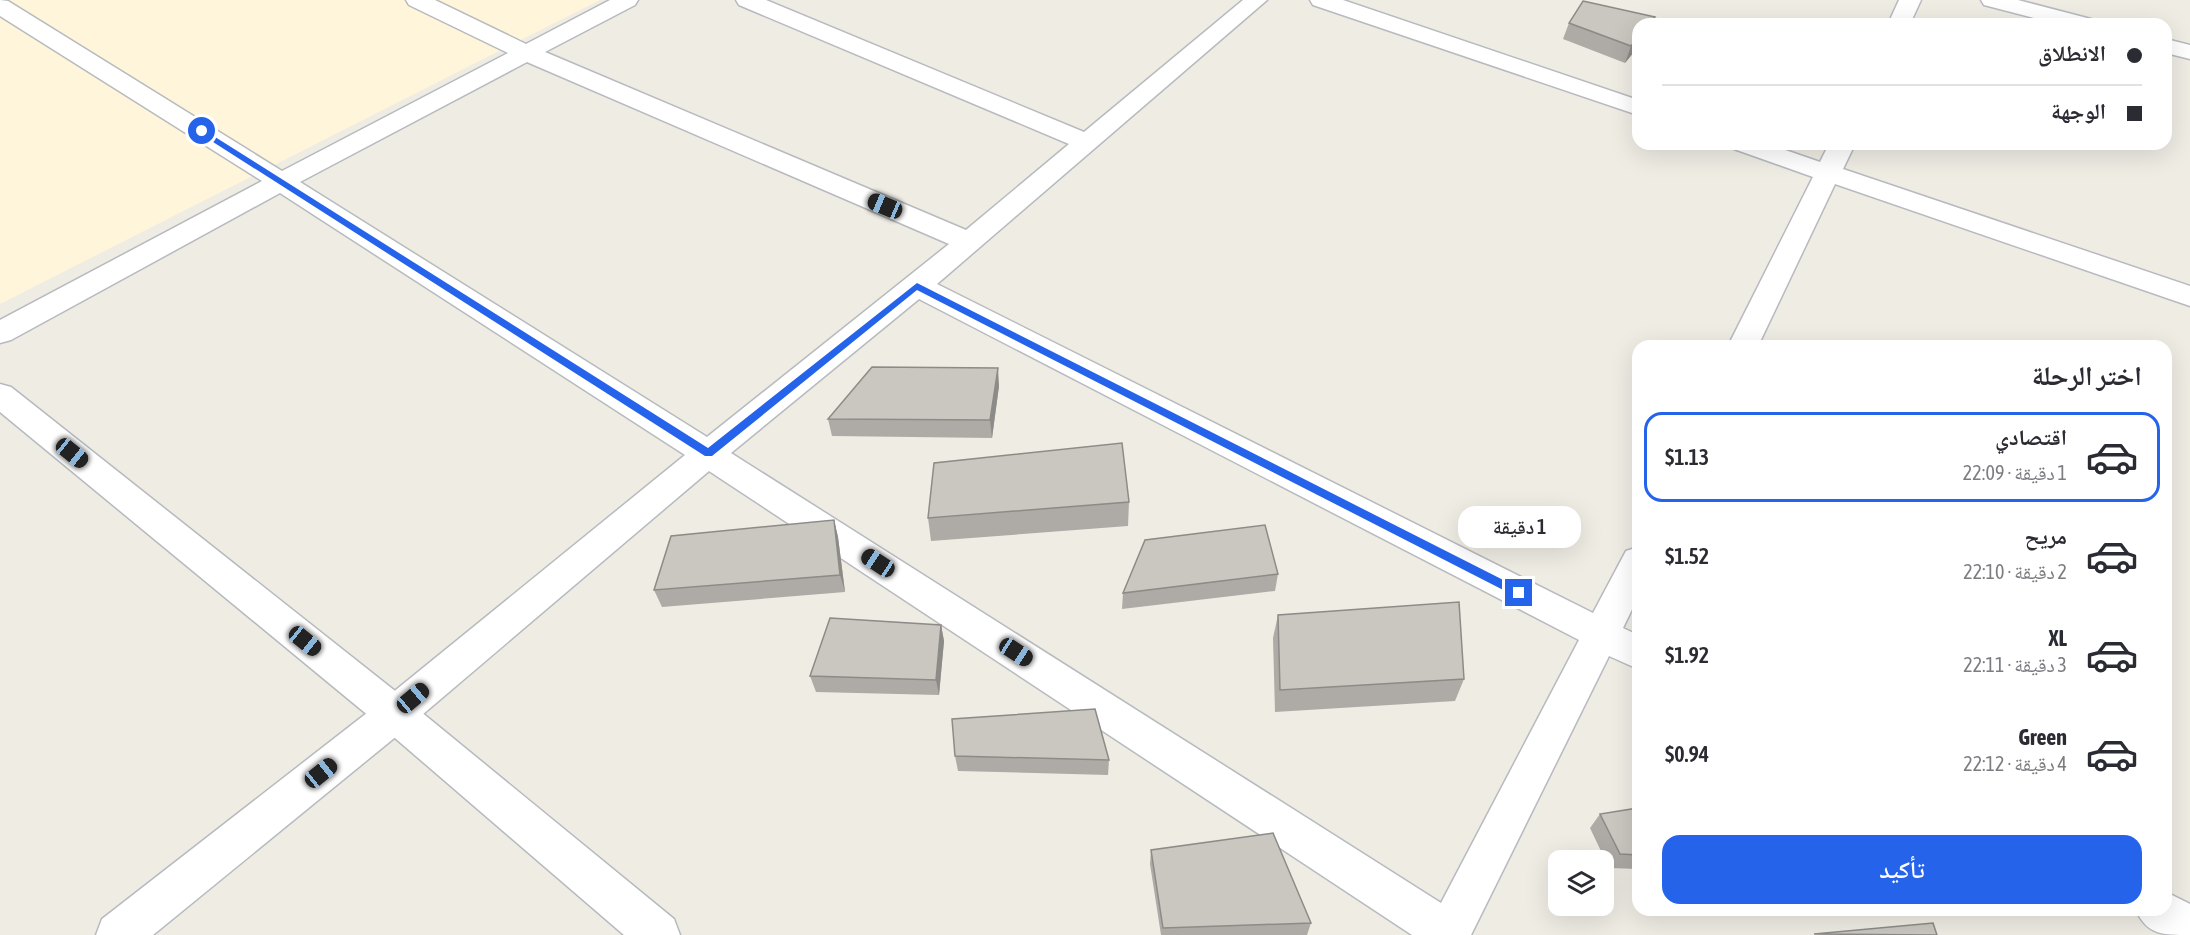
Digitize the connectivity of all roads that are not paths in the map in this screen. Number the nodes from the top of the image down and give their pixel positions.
1 (417, 0) edge
2 (627, 0) edge
3 (747, 0) edge
4 (1256, 0) edge
5 (1321, 0) edge
6 (1910, 0) edge
7 (1992, 0) edge
8 (0, 6) edge
9 (1902, 18) edge
10 (2060, 18) edge
11 (2172, 48) edge
12 (2190, 52) edge
13 (527, 53) junction
14 (1632, 106) edge
15 (1085, 142) junction
16 (1761, 150) edge
17 (1839, 150) edge
18 (1828, 173) junction
19 (282, 181) junction
20 (969, 242) junction
21 (917, 286) junction
22 (2190, 296) edge
23 (0, 333) edge
24 (1746, 340) edge
25 (0, 395) edge
26 (708, 453) junction
27 (1632, 573) edge
28 (1602, 635) junction
29 (1632, 650) edge
30 (395, 714) junction
31 (2169, 916) edge
32 (2190, 927) edge
33 (1449, 934) edge
34 (118, 935) edge
35 (658, 935) edge

1 - 13 street
2 - 13 street
3 - 15 street
4 - 15 street
5 - 14 street
6 - 9 street
7 - 10 street
8 - 19 street
11 - 12 street
13 - 19 street
13 - 20 street
15 - 20 street
16 - 18 street
17 - 18 street
18 - 22 street
18 - 24 street
19 - 23 street
19 - 26 street
20 - 21 street
21 - 26 street
21 - 28 street
25 - 30 street
26 - 30 street
26 - 33 street
27 - 28 street
28 - 29 street
28 - 33 street
30 - 34 street
30 - 35 street
31 - 32 street

